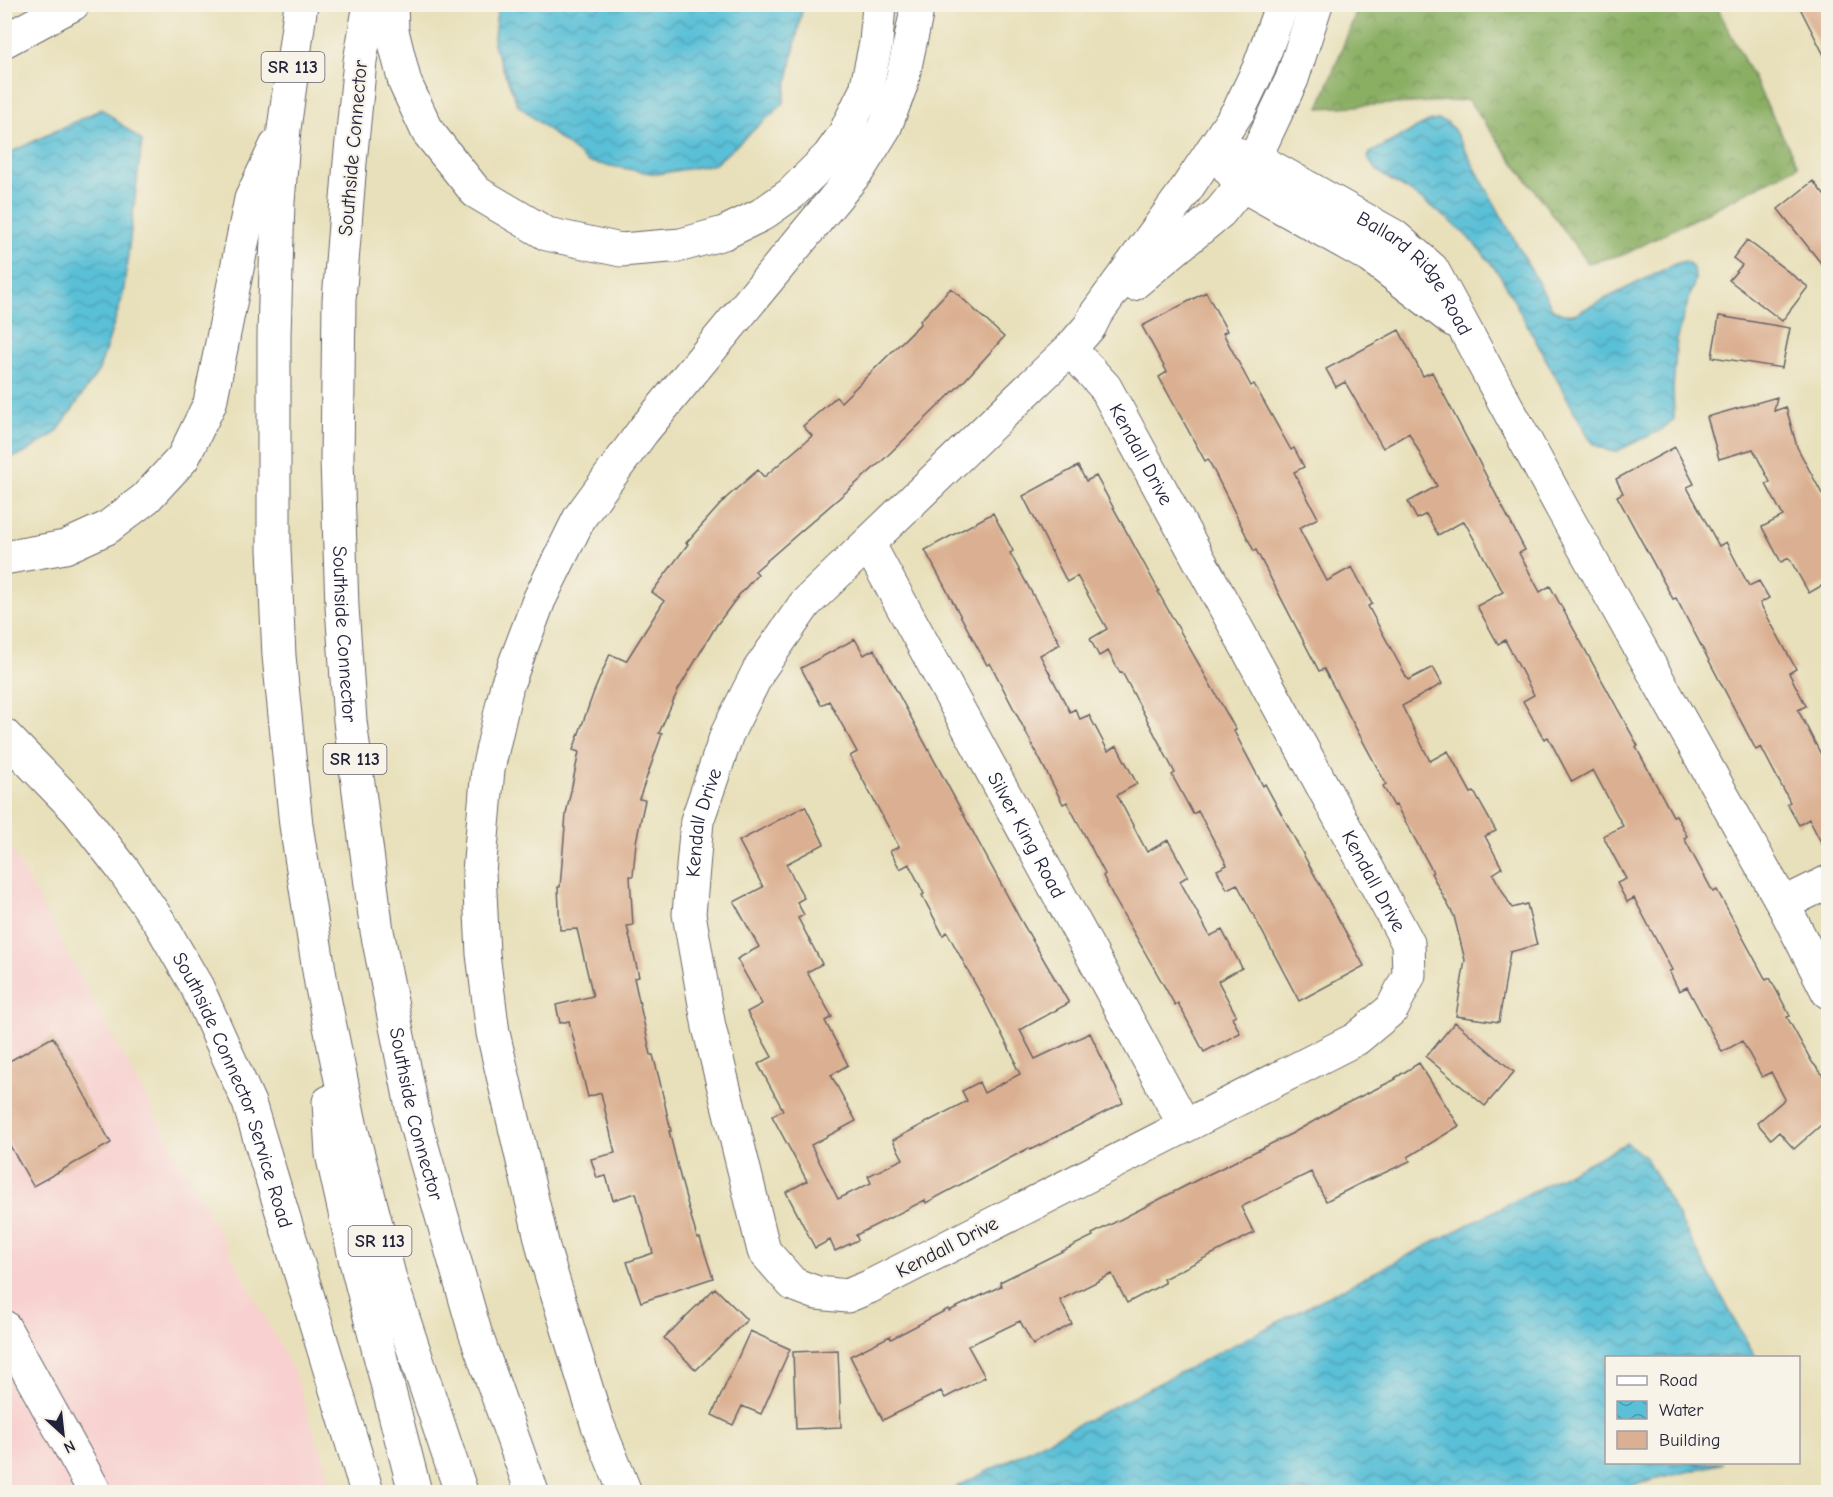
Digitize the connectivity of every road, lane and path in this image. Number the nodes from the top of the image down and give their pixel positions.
1 (73, 4) edge
2 (301, 4) edge
3 (370, 4) edge
4 (391, 4) edge
5 (879, 4) edge
6 (914, 4) edge
7 (1282, 4) edge
8 (1316, 4) edge
9 (4, 41) edge
10 (284, 129) junction
11 (1213, 149) junction
12 (1249, 172) junction
13 (1096, 315) junction
14 (1070, 349) junction
15 (869, 545) junction
16 (4, 558) edge
17 (4, 735) edge
18 (1828, 882) edge
19 (1784, 904) junction
20 (321, 983) junction
21 (1828, 992) edge
22 (396, 1027) junction
23 (1185, 1126) junction
24 (4, 1326) edge
25 (95, 1492) edge
26 (367, 1492) edge
27 (415, 1492) edge
28 (461, 1492) edge
29 (532, 1492) edge
30 (556, 1492) edge
31 (625, 1492) edge

1 - 9 main road
2 - 10 main road, SR 113
3 - 22 main road, Southside Connector / SR 113
4 - 5 main road
6 - 31 main road
7 - 11 main road, Kendall Drive
8 - 12 main road, Kendall Drive
10 - 16 main road
10 - 20 main road, SR 113
11 - 12 main road, Ballard Ridge Road
11 - 13 main road, Kendall Drive
12 - 13 main road, Kendall Drive
12 - 19 main road, Ballard Ridge Road
13 - 14 main road, Kendall Drive
14 - 15 main road, Kendall Drive
14 - 23 main road, Kendall Drive
15 - 23 main road, Silver King Road
15 - 23 main road, Kendall Drive
17 - 26 main road, Southside Connector Service Road
18 - 19 main road
19 - 21 main road
20 - 27 main road
20 - 28 main road, SR 113
22 - 29 main road, Southside Connector / SR 113
22 - 30 main road
24 - 25 main road

